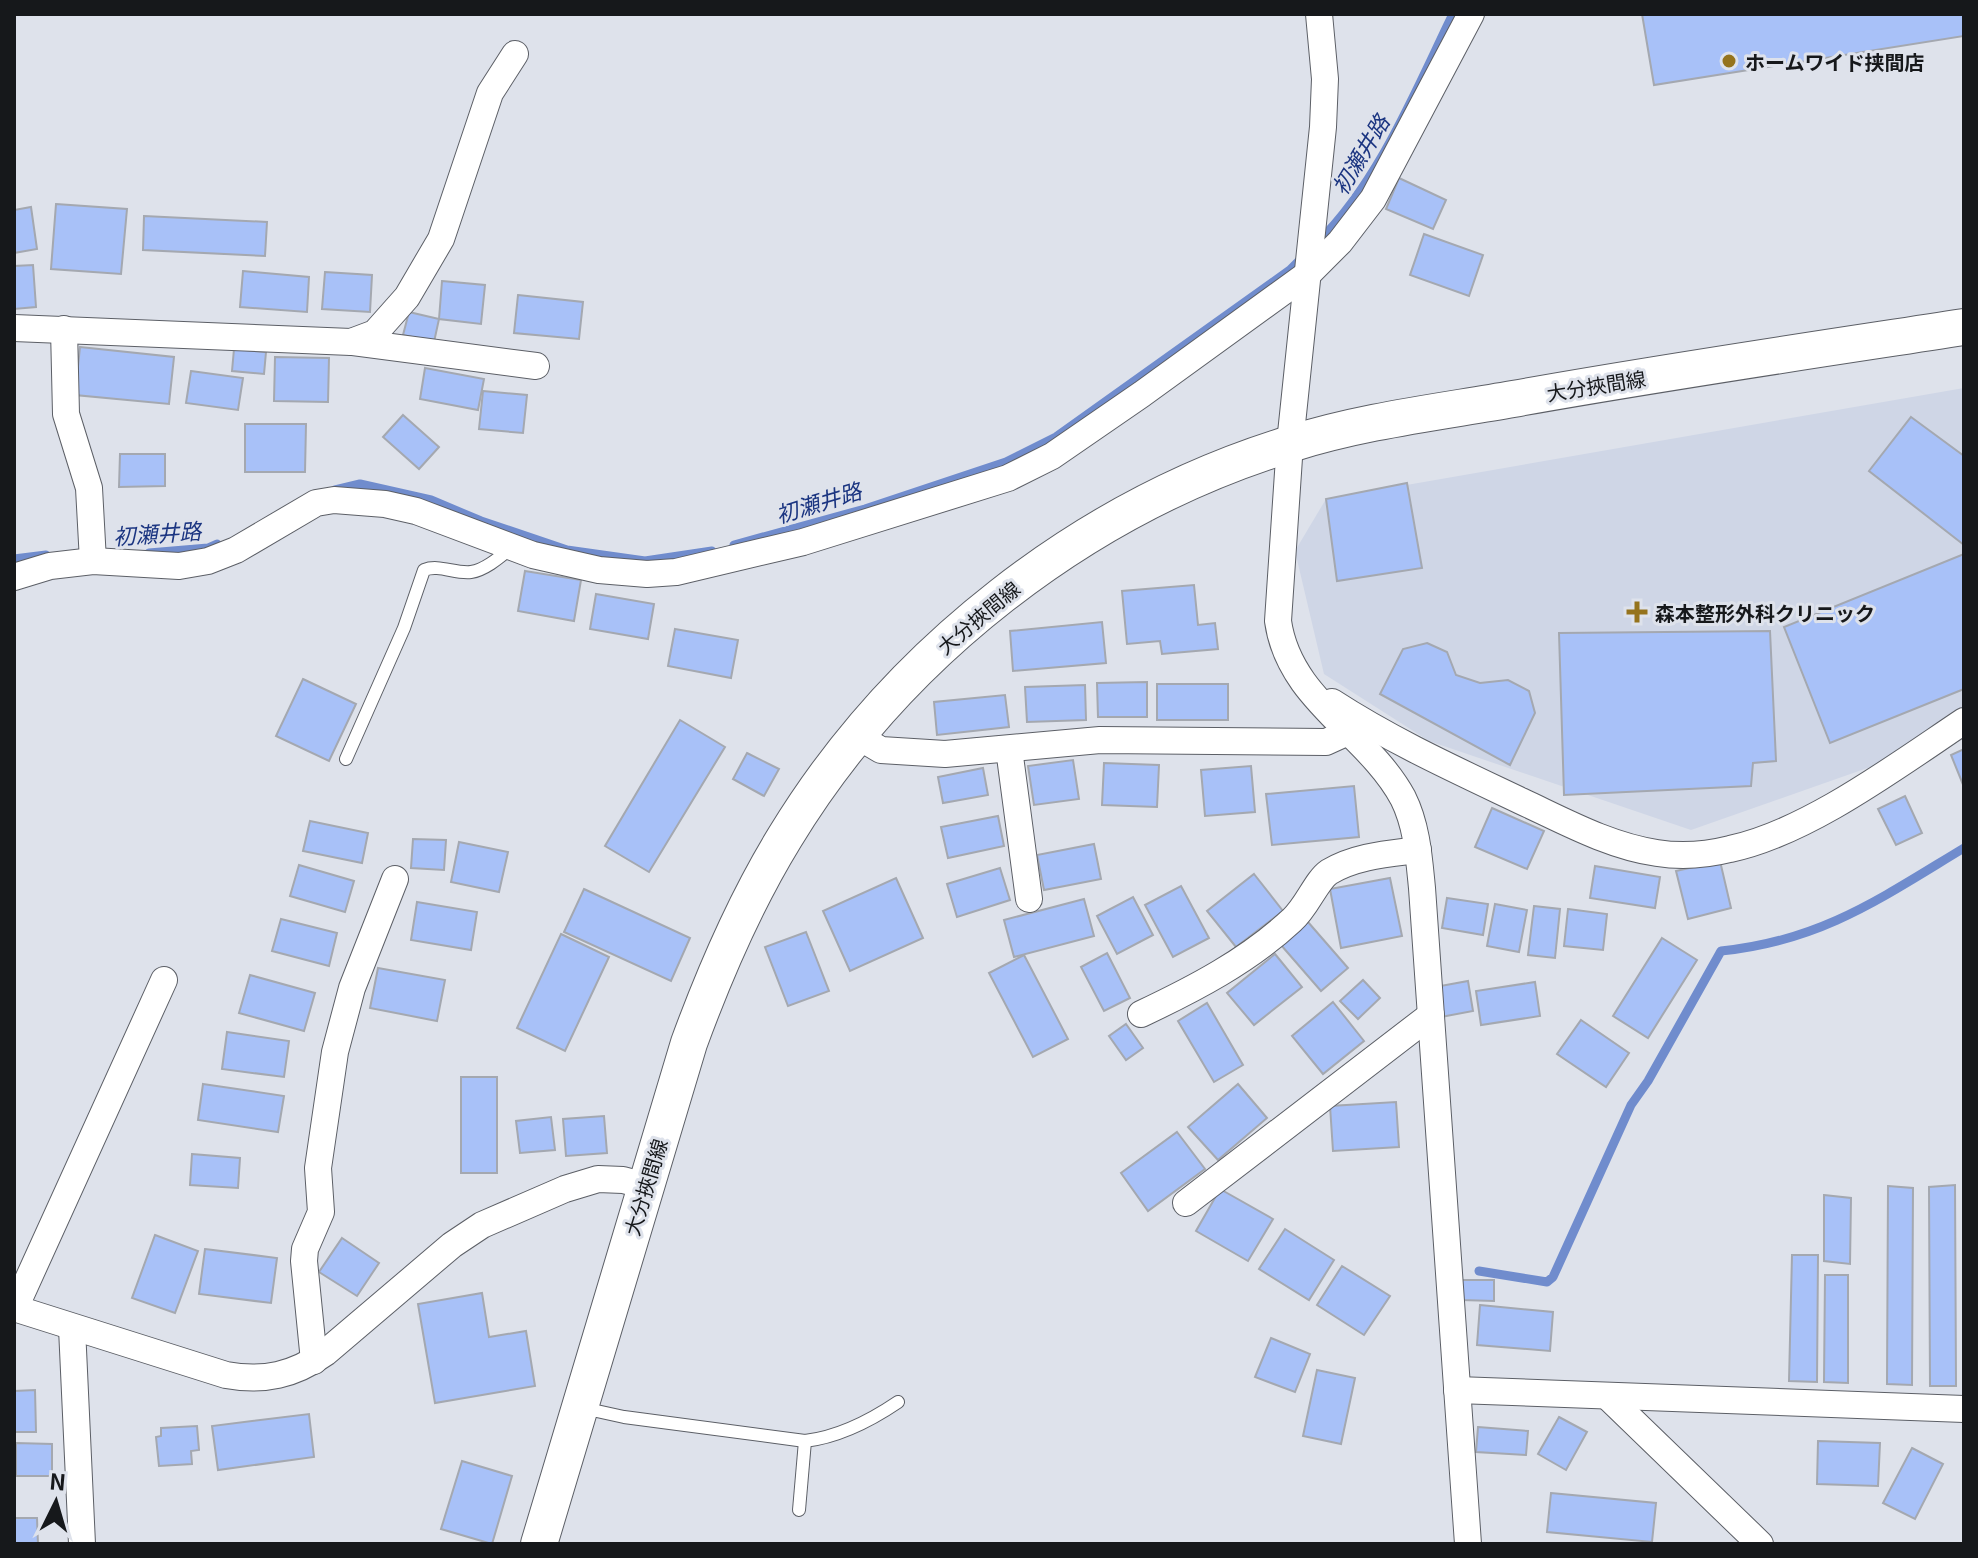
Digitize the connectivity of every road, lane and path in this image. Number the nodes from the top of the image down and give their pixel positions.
1 (1319, 14) edge
2 (1471, 14) edge
3 (515, 54) dead end
4 (1309, 273) junction
5 (1964, 327) edge
6 (14, 328) edge
7 (64, 329) junction
8 (351, 342) junction
9 (536, 366) dead end
10 (1290, 443) junction
11 (511, 548) junction
12 (93, 561) junction
13 (14, 577) edge
14 (1300, 679) junction
15 (1964, 721) edge
16 (1348, 732) junction
17 (859, 737) junction
18 (1009, 749) junction
19 (346, 759) dead end
20 (1418, 850) junction
21 (395, 879) dead end
22 (1029, 899) dead end
23 (164, 980) dead end
24 (1141, 1014) dead end
25 (1431, 1015) junction
26 (646, 1186) junction
27 (1186, 1203) dead end
28 (14, 1308) edge
29 (72, 1328) junction
30 (314, 1361) junction
31 (1457, 1390) junction
32 (1609, 1398) junction
33 (898, 1402) dead end
34 (580, 1407) junction
35 (1964, 1409) edge
36 (805, 1441) junction
37 (799, 1510) dead end
38 (82, 1544) edge
39 (539, 1544) edge
40 (1468, 1544) edge
41 (1760, 1544) edge

1 - 4 street
2 - 4 street
3 - 8 street
4 - 10 street
4 - 11 street
5 - 10 main road, 大分挾間線
6 - 7 street
7 - 8 street
7 - 12 street
8 - 9 street
10 - 14 street
10 - 17 main road, 大分挾間線
11 - 12 street
11 - 19 lane
12 - 13 street
14 - 15 street
14 - 16 street
16 - 18 street
16 - 20 street
17 - 18 street
17 - 26 main road, 大分挾間線
18 - 22 street
20 - 24 street
20 - 25 street
21 - 30 street
23 - 28 street
25 - 27 street
25 - 31 street
26 - 30 street
26 - 34 main road, 大分挾間線
28 - 29 street
29 - 30 street
29 - 38 street
31 - 32 street
31 - 40 street
32 - 35 street
32 - 41 street
33 - 36 lane
34 - 36 lane
34 - 39 main road, 大分挾間線
36 - 37 lane

